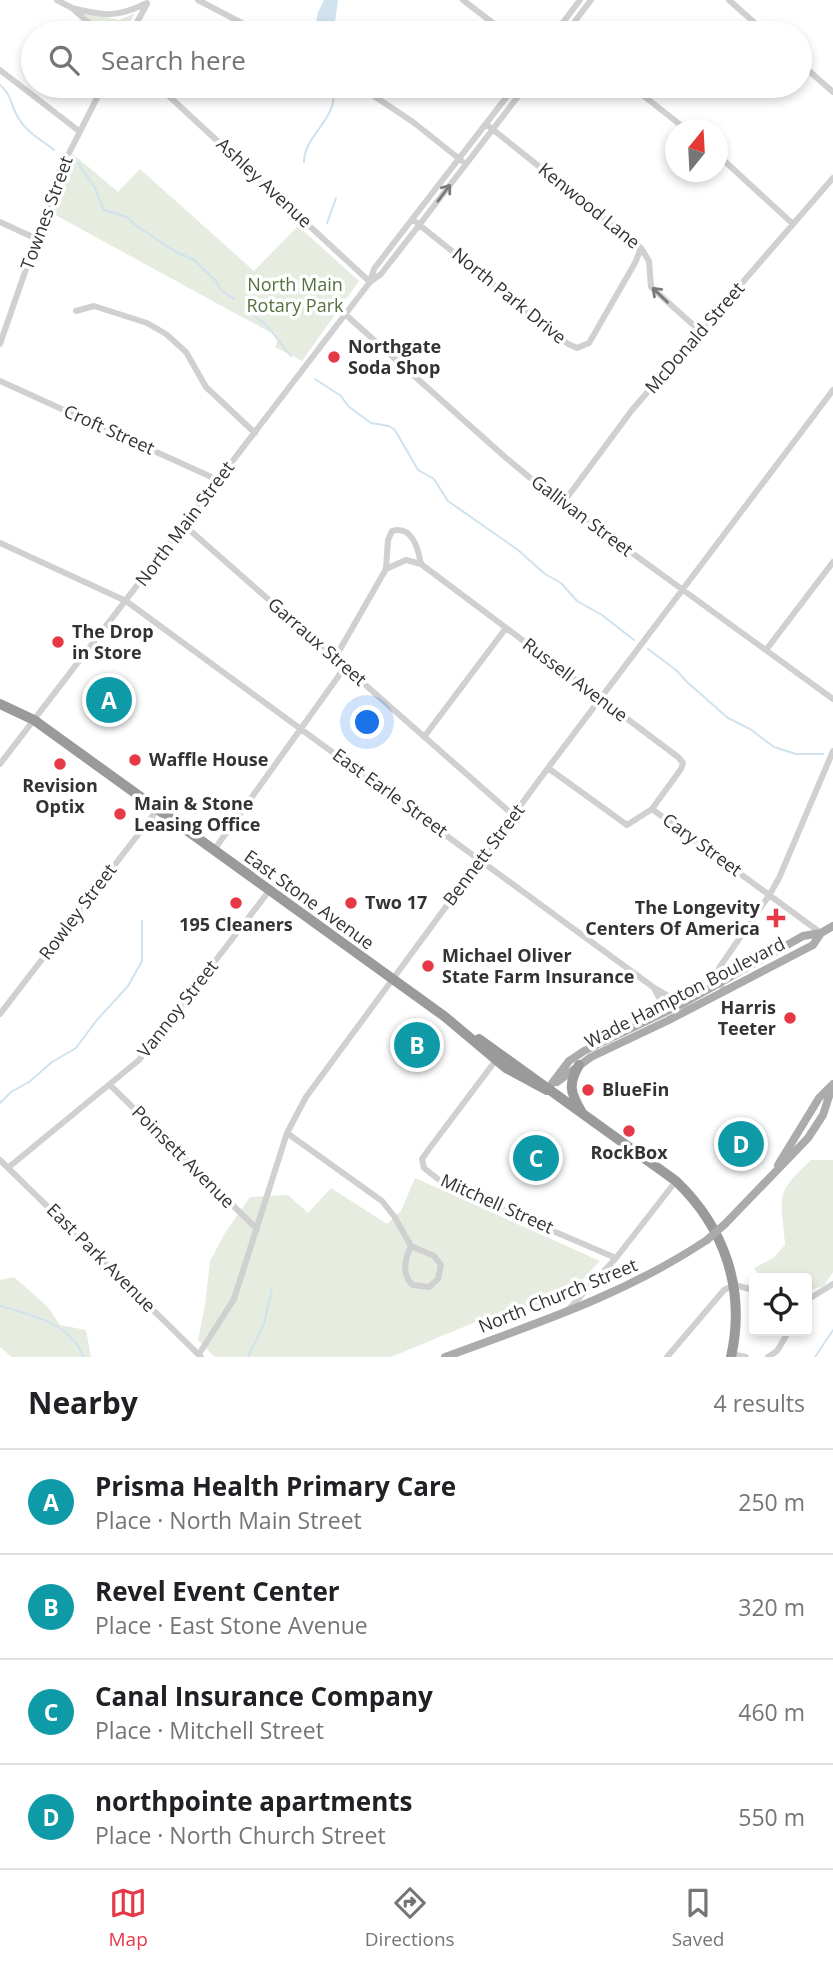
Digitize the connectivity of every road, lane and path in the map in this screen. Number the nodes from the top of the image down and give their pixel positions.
1 (57, 0) edge
2 (198, 0) edge
3 (463, 0) edge
4 (580, 0) edge
5 (591, 0) edge
6 (729, 0) edge
7 (148, 1) edge
8 (72, 8) junction
9 (87, 21) edge
10 (137, 21) edge
11 (238, 21) edge
12 (490, 21) edge
13 (567, 21) edge
14 (571, 21) edge
15 (753, 21) edge
16 (0, 70) edge
17 (812, 74) edge
18 (21, 86) edge
19 (833, 92) edge
20 (36, 98) edge
21 (97, 98) edge
22 (171, 98) edge
23 (377, 98) edge
24 (506, 98) edge
25 (517, 98) edge
26 (646, 98) edge
27 (673, 119) edge
28 (486, 124) junction
29 (493, 129) junction
30 (79, 131) junction
31 (459, 158) junction
32 (466, 164) junction
33 (728, 164) edge
34 (833, 178) edge
35 (412, 219) junction
36 (0, 222) edge
37 (420, 224) junction
38 (793, 224) junction
39 (37, 239) junction
40 (641, 248) junction
41 (370, 282) junction
42 (76, 311) dead end
43 (346, 315) junction
44 (700, 331) junction
45 (0, 344) edge
46 (0, 382) edge
47 (833, 390) edge
48 (255, 433) junction
49 (218, 480) junction
50 (564, 503) junction
51 (184, 525) junction
52 (0, 543) edge
53 (833, 562) edge
54 (421, 564) junction
55 (386, 569) junction
56 (683, 591) junction
57 (126, 601) junction
58 (506, 628) junction
59 (766, 650) junction
60 (335, 658) junction
61 (345, 667) junction
62 (600, 699) junction
63 (833, 699) edge
64 (0, 704) edge
65 (34, 720) junction
66 (301, 728) junction
67 (424, 737) junction
68 (833, 751) edge
69 (0, 764) edge
70 (548, 768) junction
71 (652, 809) junction
72 (157, 810) junction
73 (513, 815) junction
74 (214, 850) junction
75 (480, 859) junction
76 (269, 891) junction
77 (770, 894) junction
78 (833, 926) edge
79 (821, 933) junction
80 (393, 980) junction
81 (653, 987) junction
82 (722, 987) junction
83 (681, 1004) junction
84 (0, 1014) edge
85 (658, 1015) junction
86 (463, 1031) junction
87 (496, 1060) junction
88 (579, 1065) junction
89 (833, 1084) edge
90 (110, 1085) junction
91 (547, 1090) junction
92 (813, 1108) junction
93 (583, 1115) junction
94 (287, 1133) junction
95 (793, 1153) junction
96 (0, 1160) edge
97 (9, 1167) junction
98 (774, 1174) junction
99 (676, 1181) junction
100 (257, 1229) junction
101 (411, 1246) junction
102 (616, 1258) junction
103 (833, 1284) edge
104 (734, 1285) junction
105 (749, 1289) edge
106 (812, 1297) edge
107 (566, 1312) junction
108 (786, 1336) edge
109 (731, 1355) edge
110 (200, 1356) edge
111 (445, 1357) edge
112 (667, 1357) edge
113 (746, 1357) edge
114 (768, 1357) edge

1 - 8 street
2 - 11 street
3 - 12 street
4 - 13 street
5 - 14 street
6 - 15 street
7 - 8 street
7 - 10 street
8 - 9 street
16 - 18 street
17 - 19 street
20 - 30 street
21 - 30 street, Townes Street
22 - 41 street, Ashley Avenue
23 - 31 street
24 - 28 street, North Main Street
25 - 29 street, North Main Street
26 - 27 street
28 - 29 street, Kenwood Lane
28 - 31 street, North Main Street
29 - 32 street, North Main Street
29 - 40 street, Kenwood Lane
30 - 39 street, Townes Street
31 - 32 street
31 - 35 street, North Main Street
37 -> 32 street, North Main Street
33 - 38 street
34 - 38 street, McDonald Street
35 - 37 street, North Park Drive
35 - 41 street, North Main Street
36 - 39 street
37 - 40 street, North Park Drive
37 - 41 street, North Main Street
38 - 44 street, McDonald Street
39 - 45 street, Townes Street
44 -> 40 street, Kenwood Lane
41 - 43 street, North Main Street
42 - 48 street
43 - 48 street, North Main Street
43 - 50 street, Gallivan Street
44 - 50 street, McDonald Street
46 - 49 street, Croft Street
47 - 56 street, Bennett Street
48 - 49 street, North Main Street
49 - 51 street, North Main Street
50 - 56 street, Gallivan Street
51 - 57 street, North Main Street
51 - 60 street, Garraux Street
52 - 57 street, East Earle Street
53 - 59 street
54 - 55 street
54 - 55 street, Russell Avenue
54 - 58 street, Russell Avenue
55 - 60 street
56 - 59 street, Gallivan Street
56 - 62 street, Bennett Street
57 - 65 street, North Main Street
57 - 66 street, East Earle Street
58 - 62 street, Russell Avenue
58 - 67 street
59 - 63 street, Gallivan Street
60 - 61 street, Garraux Street
61 - 66 street
61 - 67 street, Garraux Street
62 - 70 street, Bennett Street
62 - 71 street, Russell Avenue
64 - 65 highway, East Stone Avenue
65 - 69 street, North Main Street
65 - 72 highway, East Stone Avenue
66 - 74 street
66 - 75 street, East Earle Street
67 - 73 street, Garraux Street
68 - 77 street
70 - 71 street, Cary Street
70 - 73 street, Bennett Street
71 - 77 street, Cary Street
72 - 74 highway, East Stone Avenue
72 - 84 street, Rowley Street
73 - 75 street, Bennett Street
74 - 76 highway, East Stone Avenue
75 - 80 street, Bennett Street
75 - 81 street, East Earle Street
76 - 80 highway, East Stone Avenue
76 - 90 street, Vannoy Street
77 - 79 street, Cary Street
77 - 82 street
78 - 79 main road, Wade Hampton Boulevard
79 - 82 main road, Wade Hampton Boulevard
80 - 86 highway, East Stone Avenue
80 - 94 street, Bennett Street
81 - 83 street, East Earle Street
81 - 85 street
82 - 83 main road, Wade Hampton Boulevard
82 - 88 main road, Wade Hampton Boulevard
83 - 85 main road, Wade Hampton Boulevard
85 - 91 main road, Wade Hampton Boulevard
86 - 87 highway, East Stone Avenue
86 - 91 highway, East Stone Avenue
87 - 91 highway, East Stone Avenue
87 - 102 street, Mitchell Street
88 - 91 main road, Wade Hampton Boulevard
88 - 93 highway
89 - 92 main road, North Church Street
89 - 95 main road, North Church Street
90 - 97 street, Vannoy Street
90 - 100 street, Poinsett Avenue
91 - 93 highway, East Stone Avenue
92 - 95 main road
92 - 98 main road, North Church Street
93 - 99 highway, East Stone Avenue
94 - 100 street, Bennett Street
94 - 101 street
95 - 98 main road, North Church Street
96 - 97 street, East Park Avenue
97 - 110 street, East Park Avenue
98 - 107 main road, North Church Street, bridge
99 - 102 street
99 - 104 highway, East Stone Avenue
100 - 110 street, Bennett Street
101 - 101 street
102 - 107 street
103 - 106 street
104 - 105 street
104 - 109 highway, East Stone Avenue
104 - 112 street
107 - 111 main road, North Church Street
108 - 114 street
109 - 113 street

